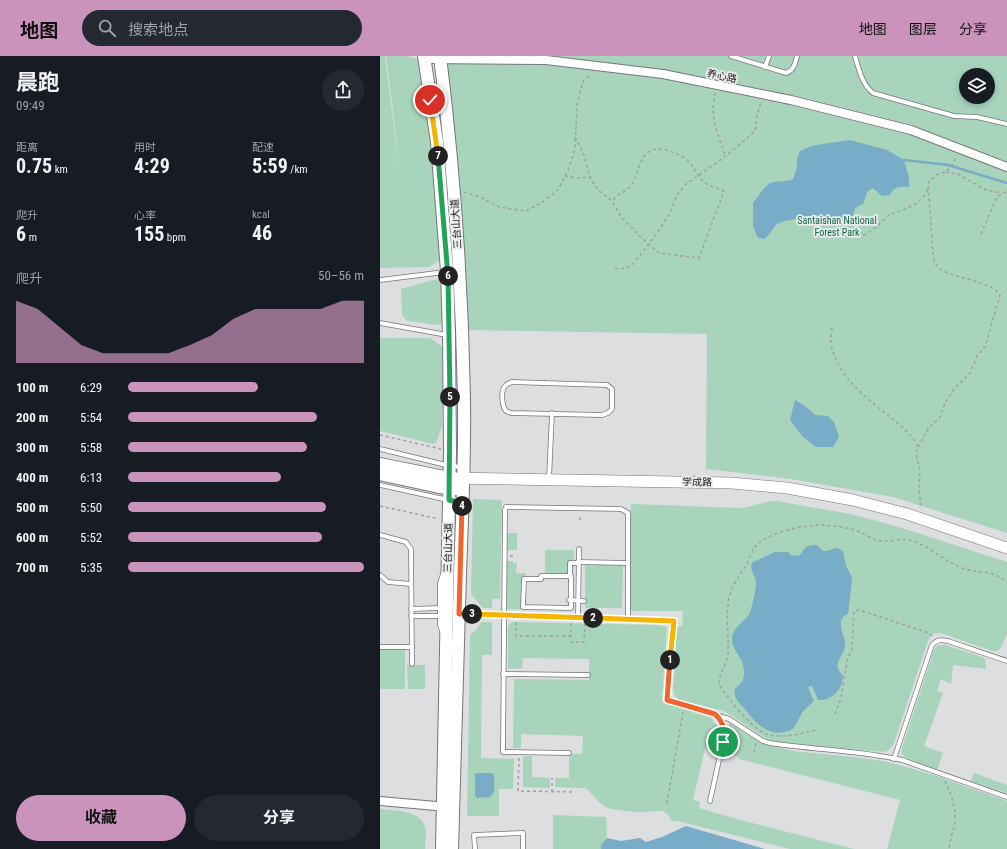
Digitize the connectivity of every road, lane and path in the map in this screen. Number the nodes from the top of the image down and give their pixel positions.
1 (732, 56) edge
2 (769, 56) edge
3 (797, 56) edge
4 (855, 56) edge
5 (424, 57) edge
6 (440, 57) edge
7 (520, 58) edge
8 (600, 66) junction
9 (765, 67) junction
10 (716, 85) junction
11 (765, 95) junction
12 (1007, 124) edge
13 (575, 137) junction
14 (960, 149) junction
15 (725, 156) junction
16 (1007, 166) edge
17 (946, 172) junction
18 (697, 175) junction
19 (565, 176) junction
20 (590, 177) junction
21 (928, 189) junction
22 (454, 190) junction
23 (1007, 192) edge
24 (1002, 193) junction
25 (612, 201) junction
26 (846, 230) dead end
27 (981, 234) dead end
28 (648, 244) junction
29 (615, 269) dead end
30 (448, 271) junction
31 (380, 280) edge
32 (380, 323) edge
33 (832, 328) dead end
34 (449, 335) junction
35 (552, 413) junction
36 (380, 435) edge
37 (918, 447) junction
38 (380, 449) edge
39 (450, 451) junction
40 (380, 464) edge
41 (380, 474) edge
42 (463, 478) junction
43 (549, 480) junction
44 (449, 483) junction
45 (380, 485) edge
46 (462, 503) junction
47 (380, 506) edge
48 (923, 519) junction
49 (449, 521) junction
50 (380, 535) edge
51 (1007, 548) edge
52 (579, 549) dead end
53 (448, 555) junction
54 (578, 563) junction
55 (628, 563) junction
56 (380, 576) edge
57 (570, 576) junction
58 (1007, 583) edge
59 (411, 584) junction
60 (571, 601) junction
61 (578, 601) junction
62 (584, 601) dead end
63 (411, 608) junction
64 (440, 608) junction
65 (459, 614) junction
66 (411, 616) junction
67 (440, 616) junction
68 (504, 616) junction
69 (516, 616) junction
70 (571, 618) junction
71 (578, 618) junction
72 (585, 618) junction
73 (628, 619) junction
74 (571, 636) junction
75 (938, 641) junction
76 (446, 644) junction
77 (380, 647) edge
78 (412, 647) junction
79 (1007, 660) edge
80 (412, 664) dead end
81 (503, 674) junction
82 (588, 676) dead end
83 (684, 706) junction
84 (715, 714) junction
85 (835, 714) dead end
86 (815, 730) dead end
87 (758, 738) junction
88 (519, 752) junction
89 (754, 752) dead end
90 (569, 753) dead end
91 (894, 759) junction
92 (941, 774) junction
93 (552, 778) dead end
94 (552, 792) junction
95 (574, 792) dead end
96 (1007, 797) edge
97 (380, 801) edge
98 (710, 801) dead end
99 (667, 803) dead end
100 (448, 807) junction
101 (442, 849) edge
102 (452, 849) edge
103 (475, 849) edge
104 (523, 849) edge
105 (949, 849) edge

1 - 9 lane
2 - 9 lane
3 - 9 lane
4 - 12 lane
5 - 6 street, 养心路
5 - 30 main road, 三台山大道
6 - 7 street, 养心路
6 - 22 main road, 三台山大道
7 - 8 street, 养心路
8 - 10 street, 养心路
8 - 13 path
10 - 11 street, 养心路
10 - 15 path
11 - 14 street, 养心路
11 - 15 path
13 - 19 path
13 - 20 path
14 - 16 street, 养心路
14 - 17 path
15 - 18 path
17 - 21 path
17 - 24 path
18 - 25 path
18 - 28 path
18 - 28 path
19 - 20 path
19 - 22 path
20 - 25 path
21 - 26 path
21 - 37 path
22 - 42 main road, 三台山大道
23 - 24 path
24 - 27 path
25 - 28 path
28 - 29 path
30 - 31 lane
30 - 34 main road, 三台山大道
32 - 34 lane
33 - 37 path
34 - 39 main road, 三台山大道
35 - 35 lane
35 - 43 lane
36 - 39 path
37 - 48 path
38 - 44 lane
39 - 44 main road, 三台山大道
40 - 44 main road, 学成路
41 - 44 main road, 学成路
42 - 43 street, 学成路
42 - 44 main road, 学成路
42 - 44 lane
42 - 46 main road, 三台山大道
43 - 48 street, 学成路
44 - 45 lane
44 - 46 lane
44 - 49 main road, 三台山大道
46 - 65 main road, 三台山大道
47 - 49 path
48 - 51 street, 学成路
49 - 53 main road, 三台山大道
50 - 59 lane
52 - 54 lane
53 - 64 lane
53 - 76 main road, 三台山大道
54 - 55 lane
54 - 57 lane
54 - 61 lane
55 - 68 lane
55 - 73 lane
56 - 59 lane
57 - 60 lane
57 - 60 lane
58 - 86 path
59 - 63 lane
60 - 61 lane
61 - 62 lane
61 - 71 lane
63 - 64 lane
63 - 66 lane
64 - 67 lane
65 - 68 lane
65 - 100 main road, 三台山大道
66 - 67 lane
66 - 78 lane
67 - 76 lane
68 - 69 lane
68 - 81 lane
69 - 70 lane
69 - 74 path
70 - 71 lane
70 - 74 path
71 - 72 lane
72 - 73 lane
72 - 74 path
73 - 83 lane
75 - 79 lane
75 - 85 path
75 - 91 lane
76 - 100 main road, 三台山大道
77 - 78 lane
78 - 80 lane
81 - 82 lane
81 - 88 lane
83 - 84 lane
83 - 99 path
84 - 87 lane
84 - 98 lane
87 - 89 path
87 - 91 lane
88 - 90 lane
88 - 94 path
91 - 92 lane
92 - 96 lane
92 - 105 path
93 - 94 path
94 - 95 path
97 - 100 street
100 - 101 main road, 三台山大道
100 - 102 main road, 三台山大道
103 - 104 lane

